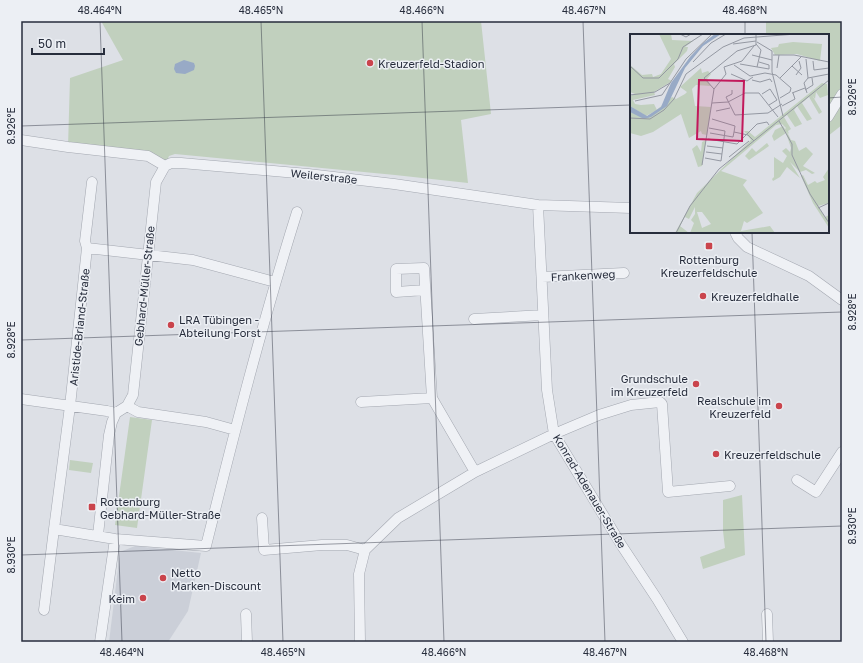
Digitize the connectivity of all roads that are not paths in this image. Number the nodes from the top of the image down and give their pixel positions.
1 (842, 94) edge
2 (829, 115) edge
3 (21, 140) edge
4 (164, 166) junction
5 (92, 182) dead end
6 (538, 205) junction
7 (630, 208) edge
8 (297, 212) dead end
9 (736, 233) edge
10 (88, 248) junction
11 (147, 254) junction
12 (624, 273) dead end
13 (542, 278) junction
14 (275, 282) junction
15 (425, 290) dead end
16 (842, 300) edge
17 (543, 315) junction
18 (474, 319) dead end
19 (432, 398) junction
20 (21, 399) edge
21 (361, 402) dead end
22 (70, 406) junction
23 (127, 406) junction
24 (116, 413) junction
25 (235, 430) junction
26 (554, 434) junction
27 (842, 452) edge
28 (475, 472) junction
29 (797, 480) dead end
30 (730, 486) dead end
31 (262, 518) dead end
32 (54, 529) junction
33 (98, 535) junction
34 (115, 539) junction
35 (365, 550) junction
36 (44, 610) dead end
37 (246, 614) dead end
38 (767, 614) dead end
39 (100, 642) edge
40 (247, 642) edge
41 (360, 642) edge
42 (683, 642) edge
43 (768, 642) edge

1 - 2 street
3 - 4 street
4 - 6 street, Weilerstraße
4 - 11 street, Gebhard-Müller-Straße
5 - 10 street, Aristide-Briand-Straße
6 - 7 street, Weilerstraße
6 - 13 street, Konrad-Adenauer-Straße
8 - 14 street
9 - 16 street
10 - 11 street
10 - 22 street, Aristide-Briand-Straße
11 - 14 street
11 - 23 street, Gebhard-Müller-Straße
12 - 13 street, Frankenweg
13 - 17 street, Konrad-Adenauer-Straße
14 - 25 street
15 - 19 street
17 - 18 street
17 - 26 street, Konrad-Adenauer-Straße
19 - 21 street
19 - 28 street
20 - 22 street
22 - 24 street
22 - 32 street, Aristide-Briand-Straße
23 - 24 street
23 - 25 street
24 - 33 street
25 - 34 street
26 - 28 street
26 - 30 street
26 - 42 street, Konrad-Adenauer-Straße
27 - 29 street
28 - 35 street
31 - 35 street
32 - 33 street
32 - 36 street, Aristide-Briand-Straße
33 - 34 street
34 - 39 street
35 - 41 street
37 - 40 street
38 - 43 street

